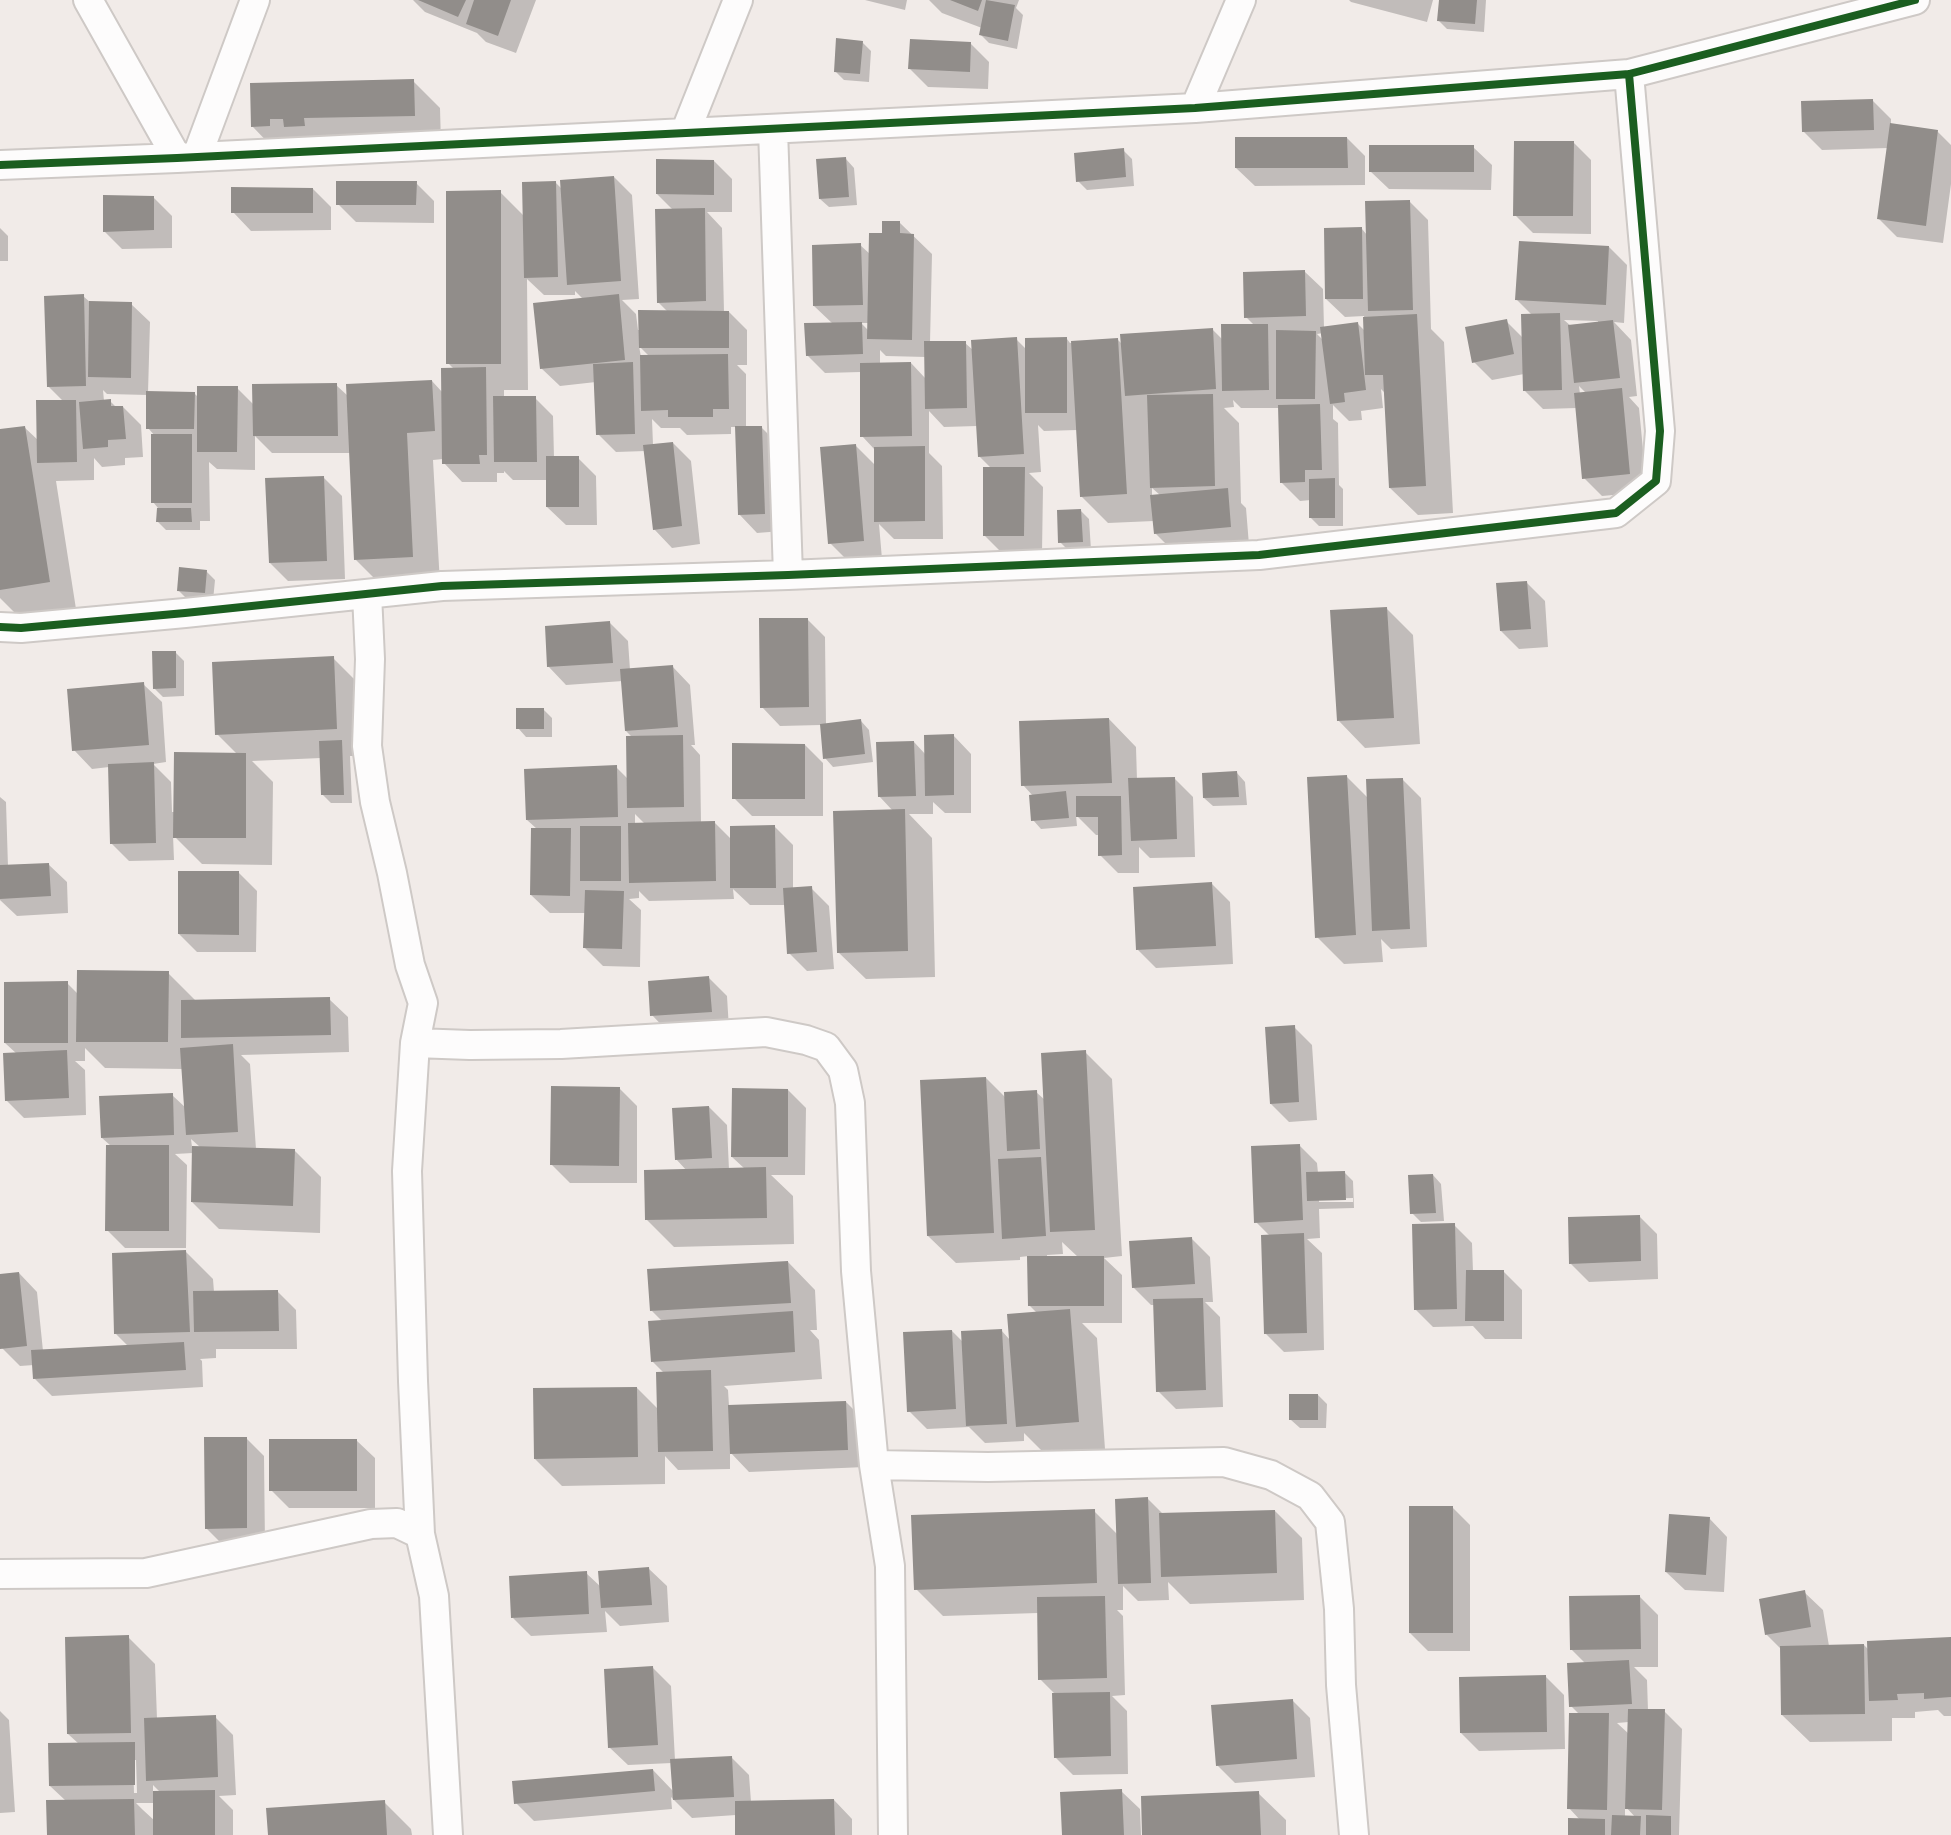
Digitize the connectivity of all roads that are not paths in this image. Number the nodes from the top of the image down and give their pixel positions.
1 (88, 0) edge
2 (255, 0) edge
3 (738, 0) edge
4 (1241, 0) edge
5 (1905, 1) edge
6 (1629, 75) junction
7 (1195, 108) junction
8 (773, 129) junction
9 (685, 133) junction
10 (187, 157) junction
11 (0, 165) edge
12 (788, 575) junction
13 (367, 594) junction
14 (0, 627) edge
15 (415, 1043) junction
16 (874, 1465) junction
17 (420, 1534) junction
18 (0, 1574) edge
19 (448, 1835) edge
20 (893, 1835) edge
21 (1353, 1835) edge

1 - 10 street
2 - 10 street
3 - 9 street
4 - 7 street
5 - 6 street
6 - 7 street
6 - 12 street
7 - 8 street
8 - 9 street
8 - 12 street
9 - 10 street
10 - 11 street
12 - 13 street
13 - 14 street
13 - 15 street
15 - 16 street
15 - 17 street
16 - 20 street
16 - 21 street
17 - 18 street
17 - 19 street

